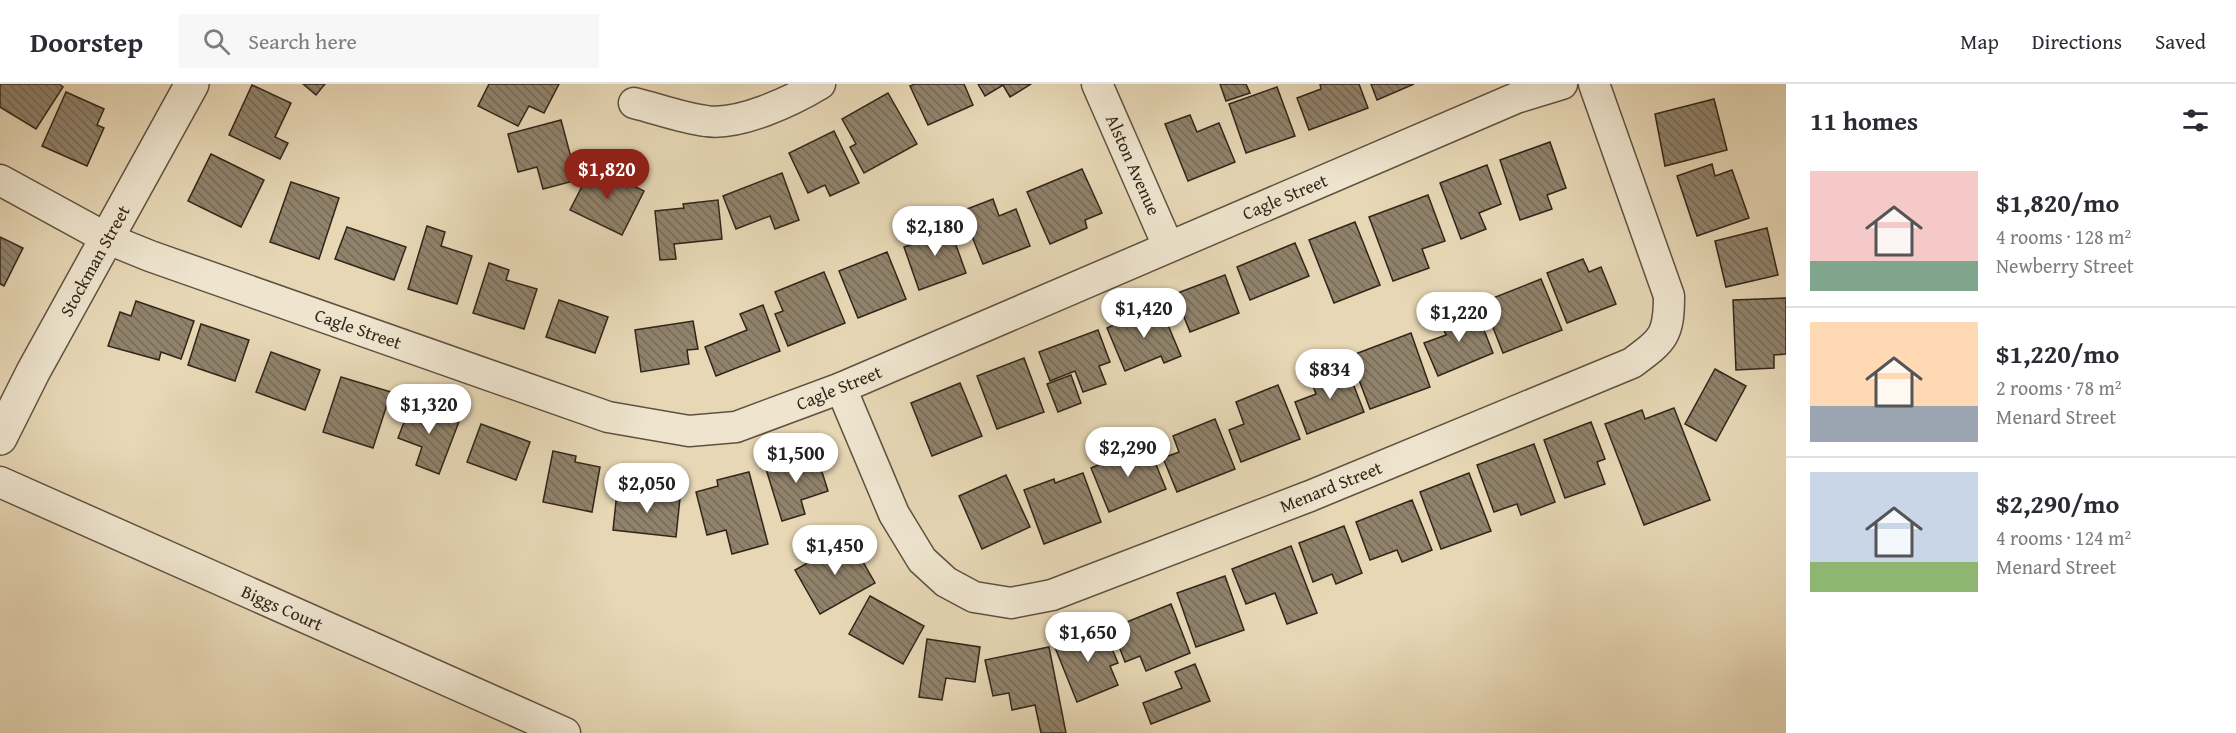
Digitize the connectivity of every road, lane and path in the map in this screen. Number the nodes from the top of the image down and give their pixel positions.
1 (192, 84) edge
2 (820, 84) edge
3 (1097, 84) edge
4 (1562, 84) edge
5 (1594, 84) edge
6 (634, 103) dead end
7 (0, 180) edge
8 (108, 239) junction
9 (1168, 246) junction
10 (841, 388) junction
11 (0, 438) edge
12 (0, 482) edge
13 (565, 733) edge

1 - 8 street, Stockman Street
2 - 6 street
3 - 9 street, Alston Avenue
4 - 9 street, Cagle Street
5 - 10 street, Menard Street
7 - 8 street, Cagle Street
8 - 10 street, Cagle Street
8 - 11 street, Stockman Street
9 - 10 street, Cagle Street
12 - 13 street, Biggs Court

